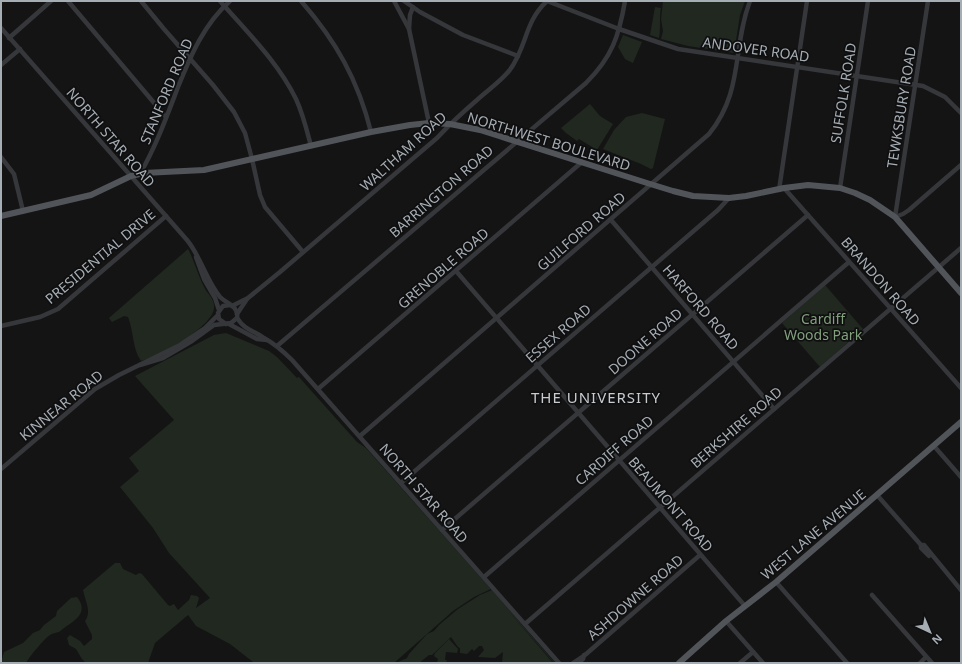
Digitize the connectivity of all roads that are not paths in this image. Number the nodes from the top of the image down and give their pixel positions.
1 (50, 1) edge
2 (68, 1) edge
3 (141, 1) edge
4 (220, 1) edge
5 (230, 1) edge
6 (301, 1) edge
7 (394, 1) edge
8 (404, 1) edge
9 (547, 1) edge
10 (625, 1) edge
11 (750, 1) edge
12 (807, 1) edge
13 (868, 1) edge
14 (928, 1) edge
15 (412, 4) edge
16 (224, 6) junction
17 (1, 28) edge
18 (409, 29) junction
19 (620, 29) junction
20 (9, 38) junction
21 (20, 49) junction
22 (518, 56) junction
23 (190, 58) junction
24 (738, 58) junction
25 (1, 65) edge
26 (797, 66) junction
27 (856, 75) junction
28 (916, 84) junction
29 (961, 113) edge
30 (166, 116) junction
31 (429, 123) junction
32 (450, 124) junction
33 (370, 132) junction
34 (516, 141) junction
35 (311, 146) junction
36 (1, 156) edge
37 (252, 159) junction
38 (582, 162) junction
39 (961, 165) edge
40 (140, 174) junction
41 (131, 176) junction
42 (652, 185) junction
43 (840, 188) junction
44 (781, 189) junction
45 (729, 198) junction
46 (23, 211) junction
47 (808, 215) junction
48 (1, 216) edge
49 (166, 216) junction
50 (895, 217) junction
51 (611, 220) junction
52 (961, 248) edge
53 (195, 252) junction
54 (303, 252) junction
55 (849, 262) junction
56 (652, 267) junction
57 (938, 267) junction
58 (456, 271) junction
59 (961, 293) edge
60 (248, 298) junction
61 (231, 306) junction
62 (890, 308) junction
63 (219, 313) junction
64 (692, 314) junction
65 (237, 316) junction
66 (497, 318) junction
67 (227, 324) junction
68 (1, 326) edge
69 (269, 341) junction
70 (277, 346) junction
71 (733, 362) junction
72 (140, 365) junction
73 (537, 366) junction
74 (961, 388) edge
75 (318, 389) junction
76 (774, 410) junction
77 (578, 413) junction
78 (961, 422) edge
79 (360, 436) junction
80 (934, 446) junction
81 (619, 460) junction
82 (1, 469) edge
83 (961, 477) edge
84 (401, 483) junction
85 (877, 495) junction
86 (660, 508) junction
87 (442, 530) junction
88 (700, 555) junction
89 (484, 577) junction
90 (776, 582) junction
91 (961, 590) edge
92 (872, 595) dead end
93 (745, 606) junction
94 (726, 621) junction
95 (525, 624) junction
96 (753, 652) junction
97 (584, 655) junction
98 (926, 657) junction
99 (559, 663) edge
100 (573, 663) edge
101 (578, 663) edge
102 (678, 663) edge
103 (740, 663) edge
104 (763, 663) edge
105 (848, 663) edge
106 (920, 663) edge
107 (932, 663) edge

1 - 20 street
2 - 30 street
3 - 23 street
4 - 16 street
5 - 16 street, STANFORD ROAD
6 - 33 street
7 - 18 street
8 - 15 street
9 - 19 street, ANDOVER ROAD
9 - 22 street, WALTHAM ROAD
10 - 19 street, BARRINGTON ROAD
11 - 24 street, GUILFORD ROAD
12 - 26 street
13 - 27 street, SUFFOLK ROAD
14 - 28 street, TEWKSBURY ROAD
15 - 18 street
15 - 22 street
16 - 23 street, STANFORD ROAD
16 - 35 street
17 - 20 street, NORTH STAR ROAD
18 - 31 street
19 - 24 street, ANDOVER ROAD
19 - 34 street, BARRINGTON ROAD
20 - 21 street, NORTH STAR ROAD
21 - 25 street
21 - 41 street, NORTH STAR ROAD
22 - 32 street, WALTHAM ROAD
23 - 30 street, STANFORD ROAD
23 - 37 street
24 - 26 street, ANDOVER ROAD
24 - 42 street, GUILFORD ROAD
26 - 27 street, ANDOVER ROAD
26 - 44 street
27 - 28 street, ANDOVER ROAD
27 - 43 street, SUFFOLK ROAD
28 - 29 street, ANDOVER ROAD
28 - 50 street, TEWKSBURY ROAD
30 - 40 street, STANFORD ROAD
31 - 32 main road, NORTHWEST BOULEVARD
31 - 33 main road, NORTHWEST BOULEVARD
32 - 34 main road, NORTHWEST BOULEVARD
32 - 54 street, WALTHAM ROAD
33 - 35 main road, NORTHWEST BOULEVARD
34 - 38 main road, NORTHWEST BOULEVARD
34 - 70 street, BARRINGTON ROAD
35 - 37 main road, NORTHWEST BOULEVARD
36 - 46 street
37 - 40 main road, NORTHWEST BOULEVARD
37 - 54 street
38 - 42 main road, NORTHWEST BOULEVARD
38 - 58 street, GRENOBLE ROAD
39 - 50 street
40 - 41 main road, NORTHWEST BOULEVARD
41 - 46 main road, NORTHWEST BOULEVARD
41 - 49 street, NORTH STAR ROAD
42 - 45 main road, NORTHWEST BOULEVARD
42 - 51 street, GUILFORD ROAD
43 - 44 main road, NORTHWEST BOULEVARD
43 - 50 main road, NORTHWEST BOULEVARD
44 - 45 main road, NORTHWEST BOULEVARD
44 - 47 street, BRANDON ROAD
45 - 56 street, ESSEX ROAD
46 - 48 main road, NORTHWEST BOULEVARD
47 - 55 street, BRANDON ROAD
47 - 64 street, DOONE ROAD
49 - 53 street, NORTH STAR ROAD
49 - 68 street, PRESIDENTIAL DRIVE
50 - 57 main road, NORTHWEST BOULEVARD
51 - 56 street, HARFORD ROAD
51 - 66 street, GUILFORD ROAD
52 - 57 street, BERKSHIRE ROAD
53 - 61 street, NORTH STAR ROAD
53 - 63 street, NORTH STAR ROAD
54 - 60 street, WALTHAM ROAD
55 - 62 street, BRANDON ROAD
55 - 71 street, CARDIFF ROAD
56 - 64 street, HARFORD ROAD
56 - 73 street, ESSEX ROAD
57 - 59 main road, NORTHWEST BOULEVARD
57 - 62 street, BERKSHIRE ROAD
58 - 66 street, BEAUMONT ROAD
58 - 75 street, GRENOBLE ROAD
60 - 61 street, WALTHAM ROAD
60 - 65 street, WALTHAM ROAD
61 - 63 street
61 - 65 street
62 - 74 street, BRANDON ROAD
62 - 76 street, BERKSHIRE ROAD
63 - 67 street
63 - 72 street, KINNEAR ROAD
64 - 71 street, HARFORD ROAD
64 - 77 street, DOONE ROAD
65 - 67 street
65 - 69 street, NORTH STAR ROAD
66 - 73 street, BEAUMONT ROAD
66 - 79 street, GUILFORD ROAD
67 - 69 street, NORTH STAR ROAD
67 - 72 street, KINNEAR ROAD
69 - 70 street, NORTH STAR ROAD
70 - 75 street, NORTH STAR ROAD
71 - 76 street, HARFORD ROAD
71 - 81 street, CARDIFF ROAD
72 - 82 street, KINNEAR ROAD
73 - 77 street, BEAUMONT ROAD
73 - 84 street, ESSEX ROAD
75 - 79 street, NORTH STAR ROAD
76 - 86 street, BERKSHIRE ROAD
77 - 81 street, BEAUMONT ROAD
77 - 87 street, DOONE ROAD
78 - 80 main road, WEST LANE AVENUE
79 - 84 street, NORTH STAR ROAD
80 - 83 street
80 - 85 main road, WEST LANE AVENUE
81 - 86 street, BEAUMONT ROAD
81 - 89 street, CARDIFF ROAD
84 - 87 street, NORTH STAR ROAD
85 - 90 main road, WEST LANE AVENUE
85 - 91 street
86 - 88 street, BEAUMONT ROAD
86 - 95 street, BERKSHIRE ROAD
87 - 89 street, NORTH STAR ROAD
88 - 93 street, BEAUMONT ROAD
88 - 97 street, ASHDOWNE ROAD
89 - 95 street, NORTH STAR ROAD
90 - 93 main road, WEST LANE AVENUE
90 - 105 street
92 - 98 street
93 - 94 main road, WEST LANE AVENUE
94 - 96 street
94 - 102 main road, WEST LANE AVENUE
95 - 99 street, NORTH STAR ROAD
96 - 103 street
96 - 104 street
97 - 100 street, ASHDOWNE ROAD
97 - 101 street, ASHDOWNE ROAD
98 - 106 street
98 - 107 street

